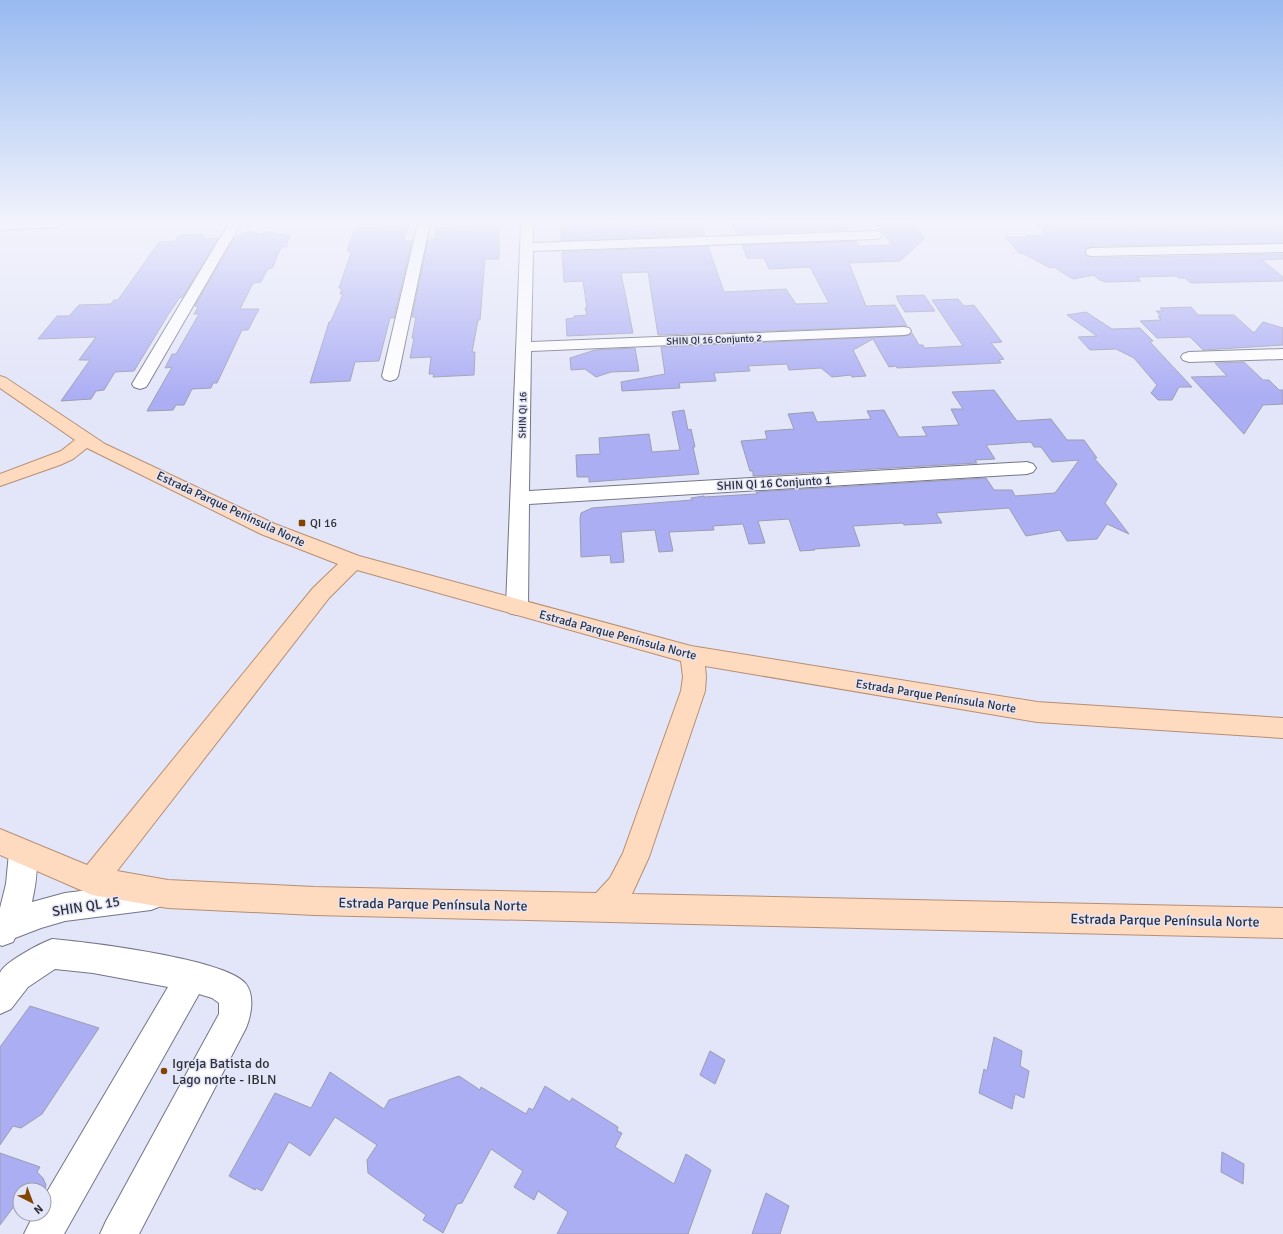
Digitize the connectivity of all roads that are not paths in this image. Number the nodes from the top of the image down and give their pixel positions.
1 (201, 281) edge
2 (411, 281) edge
3 (525, 281) edge
4 (904, 331) dead end
5 (523, 347) junction
6 (1283, 354) edge
7 (1189, 357) dead end
8 (390, 376) dead end
9 (0, 382) edge
10 (140, 384) dead end
11 (85, 440) junction
12 (1027, 468) dead end
13 (0, 480) edge
14 (520, 498) junction
15 (353, 562) junction
16 (517, 607) junction
17 (691, 655) junction
18 (1283, 728) edge
19 (12, 848) edge
20 (92, 881) junction
21 (168, 894) junction
22 (602, 908) junction
23 (1283, 923) edge
24 (3, 930) edge
25 (192, 976) junction
26 (0, 998) edge
27 (43, 1234) edge
28 (119, 1234) edge

1 - 10 street
2 - 8 street
3 - 5 street, SHIN QI 16
4 - 5 street, SHIN QI 16 Conjunto 2
5 - 14 street, SHIN QI 16
6 - 7 street
9 - 11 main road, Estrada Parque Península Norte
11 - 13 main road
11 - 15 main road, Estrada Parque Península Norte
12 - 14 street, SHIN QI 16 Conjunto 1
14 - 16 street, SHIN QI 16
15 - 16 main road, Estrada Parque Península Norte
15 - 20 main road
16 - 17 main road, Estrada Parque Península Norte
17 - 18 main road, Estrada Parque Península Norte
17 - 22 main road
19 - 20 main road, Estrada Parque Península Norte
19 - 24 street, SHIN QL 15
20 - 21 main road, Estrada Parque Península Norte
21 - 22 main road, Estrada Parque Península Norte
21 - 24 street, SHIN QL 15
22 - 23 main road, Estrada Parque Península Norte
25 - 26 street
25 - 27 street
25 - 28 street

